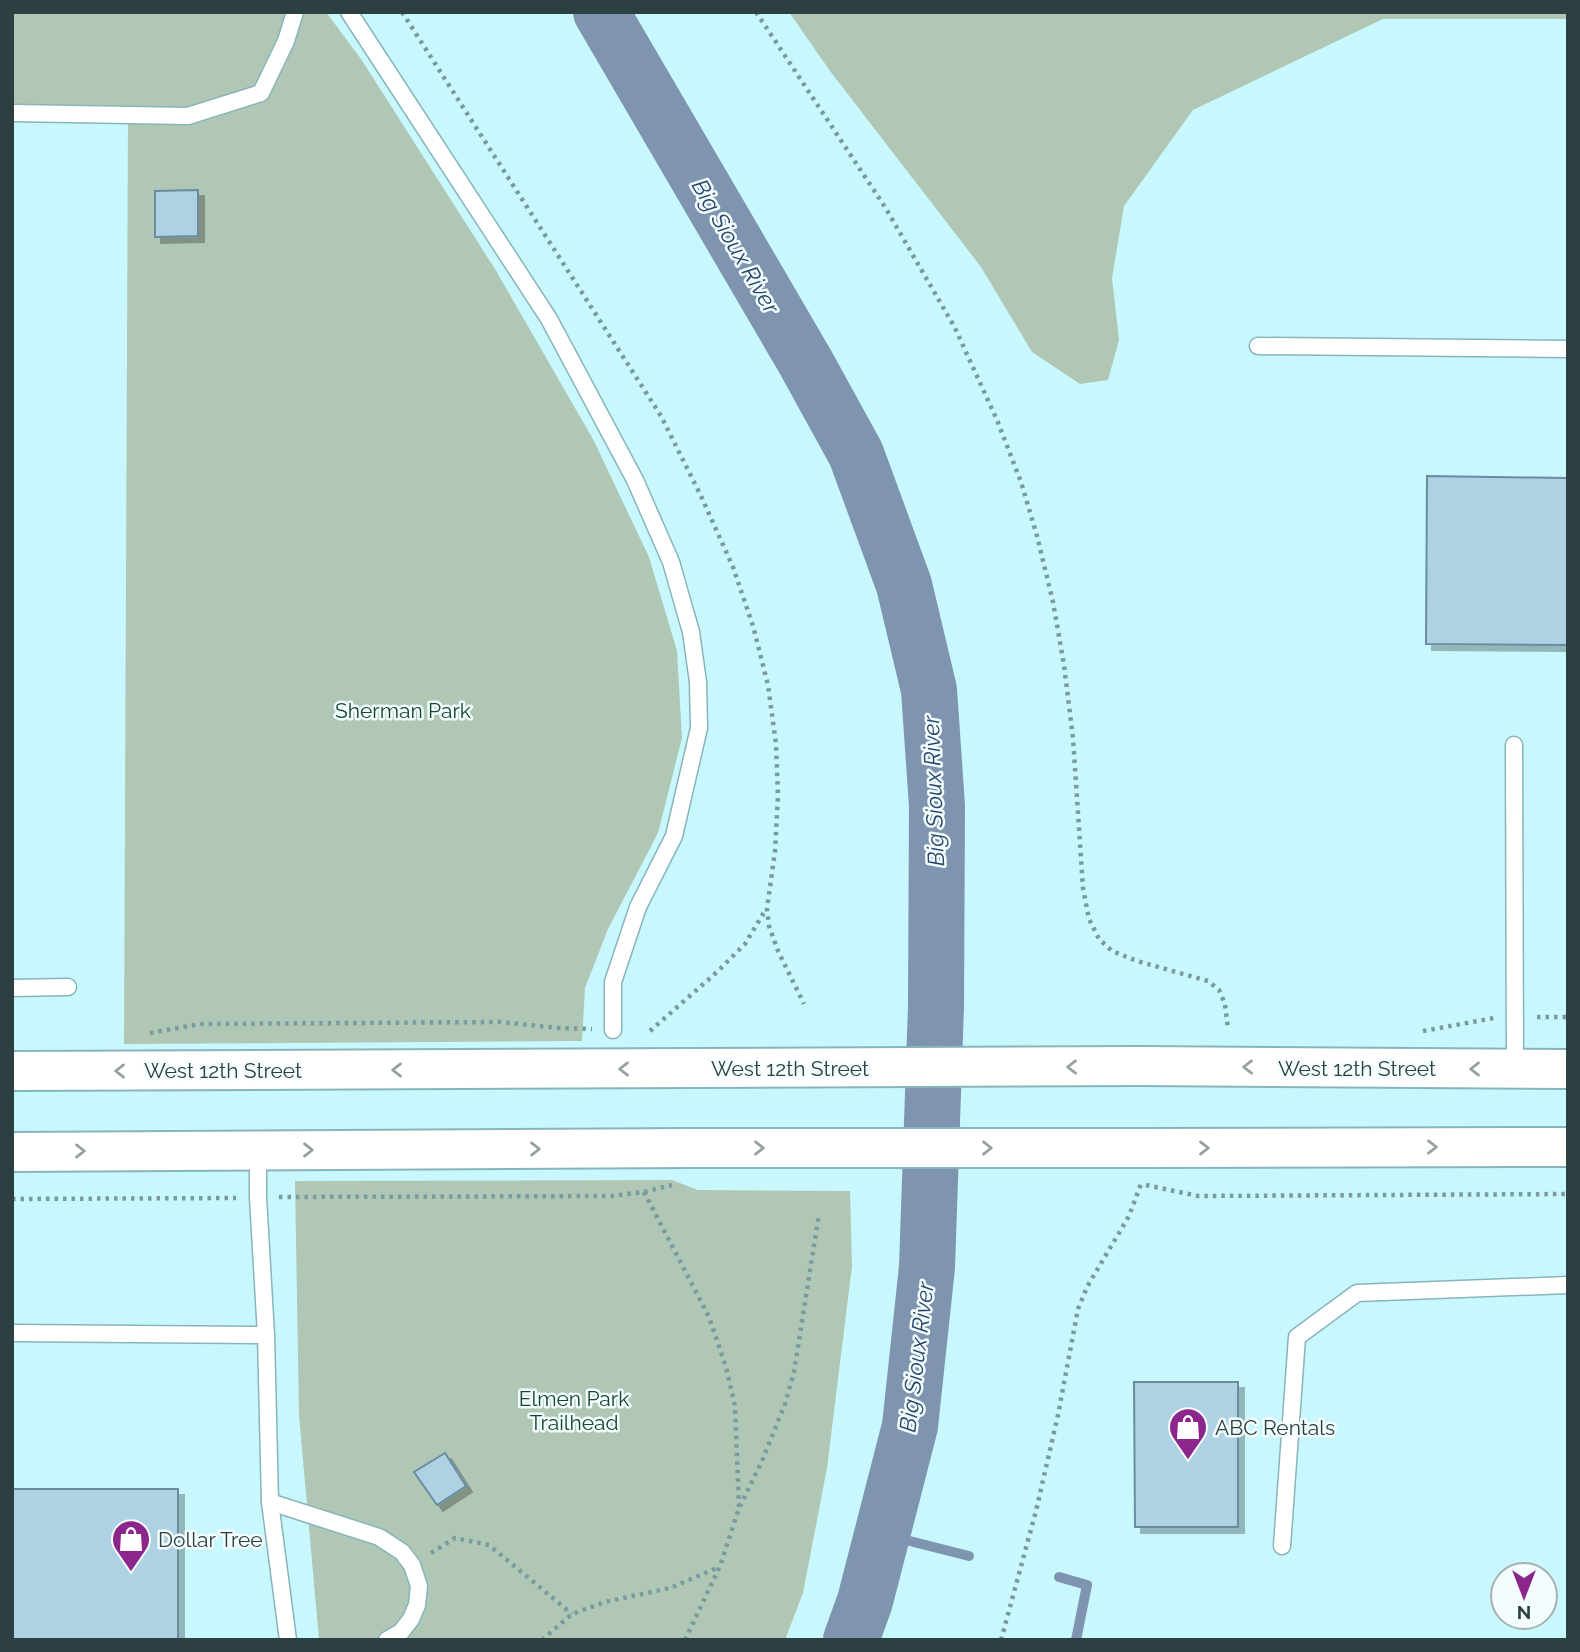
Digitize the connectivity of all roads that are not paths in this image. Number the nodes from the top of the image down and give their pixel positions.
1 (295, 12) edge
2 (349, 12) edge
3 (12, 113) edge
4 (1258, 346) dead end
5 (1568, 349) edge
6 (1514, 746) dead end
7 (68, 987) dead end
8 (12, 988) edge
9 (613, 1030) road end
10 (1515, 1069) junction
11 (1568, 1069) edge
12 (12, 1071) edge
13 (1568, 1147) edge
14 (258, 1150) junction
15 (12, 1152) edge
16 (1568, 1285) edge
17 (12, 1333) edge
18 (265, 1335) junction
19 (270, 1502) junction
20 (1282, 1546) dead end
21 (288, 1640) edge
22 (387, 1640) edge

1 - 3 lane
2 - 9 lane
4 - 5 lane
6 - 10 lane
7 - 8 lane
10 - 11 main road, West 12th Street
10 -> 12 main road, West 12th Street, bridge
14 -> 13 main road, bridge
15 -> 14 main road
14 - 18 lane
16 - 20 lane
17 - 18 lane
18 - 19 lane
19 - 21 lane
19 - 22 lane

